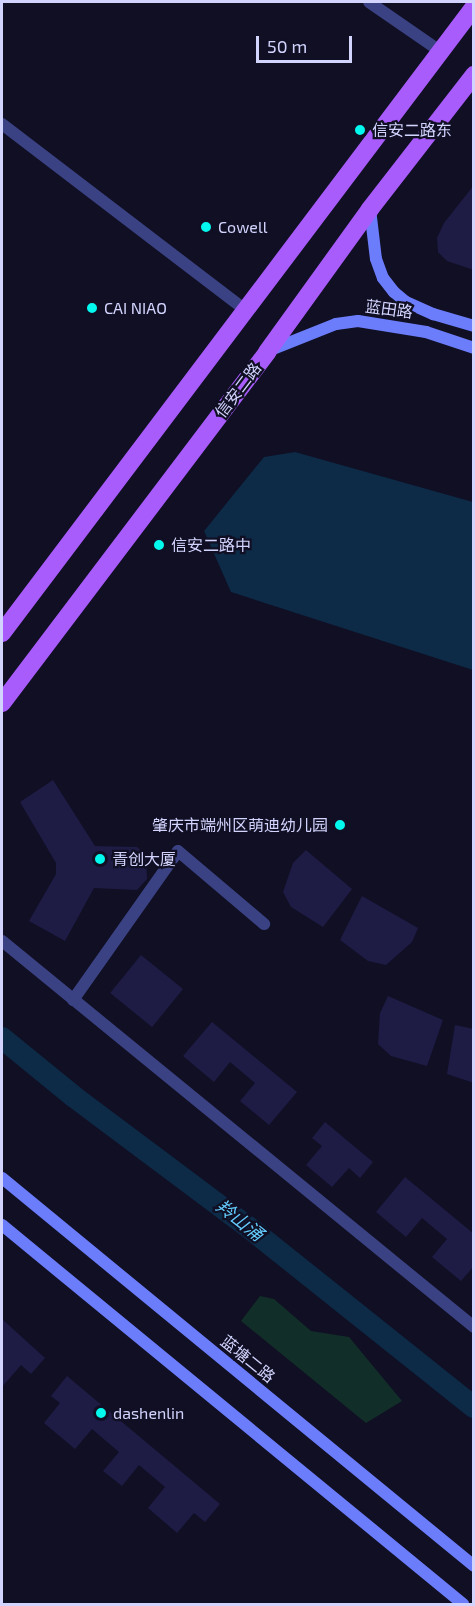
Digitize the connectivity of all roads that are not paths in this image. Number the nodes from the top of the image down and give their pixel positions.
1 (369, 2) edge
2 (474, 7) edge
3 (440, 51) junction
4 (474, 75) edge
5 (2, 124) edge
6 (370, 209) junction
7 (245, 310) junction
8 (474, 326) edge
9 (474, 348) edge
10 (267, 352) junction
11 (2, 633) edge
12 (2, 703) edge
13 (264, 924) dead end
14 (2, 941) edge
15 (74, 1000) junction
16 (2, 1178) edge
17 (2, 1225) edge
18 (474, 1327) edge
19 (453, 1549) junction
20 (474, 1556) edge
21 (474, 1566) edge
22 (463, 1605) edge

1 - 3 street
2 - 3 main road
3 - 7 main road
4 - 6 main road, 信安二路
5 - 7 street
6 - 8 main road, 蓝田路
6 - 10 main road, 信安二路
7 - 11 main road
9 - 10 main road, 蓝田路
10 - 12 main road, 信安二路
13 - 15 street
14 - 15 street
15 - 18 street
16 - 19 main road, 蓝塘二路
17 - 22 main road
19 - 20 main road
19 - 21 main road, 蓝塘二路

